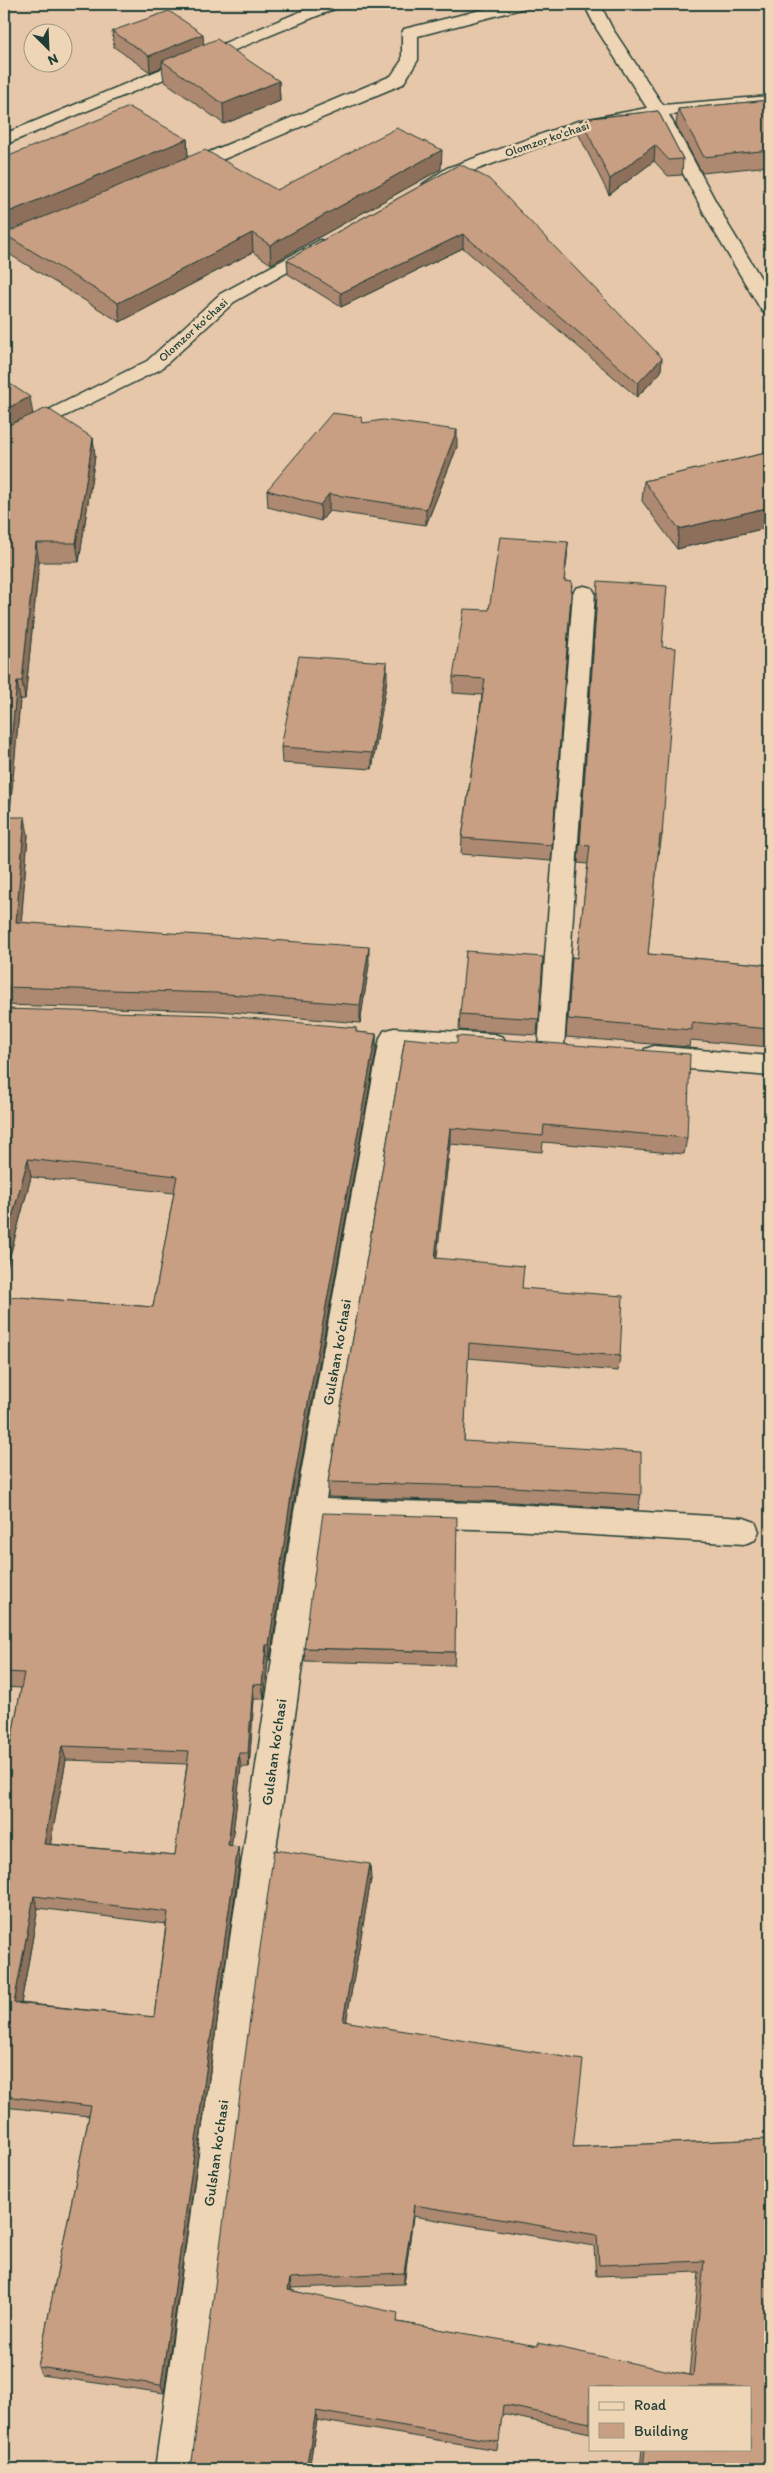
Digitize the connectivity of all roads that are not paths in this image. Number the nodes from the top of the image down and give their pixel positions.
1 (333, 4) edge
2 (524, 4) edge
3 (592, 4) edge
4 (770, 102) edge
5 (658, 111) junction
6 (4, 140) edge
7 (169, 175) edge
8 (418, 192) edge
9 (340, 235) edge
10 (770, 308) edge
11 (4, 440) edge
12 (584, 594) dead end
13 (627, 1054) edge
14 (770, 1066) edge
15 (309, 1512) junction
16 (744, 1531) dead end
17 (174, 2469) edge

1 - 6 street
2 - 7 street
3 - 5 street
4 - 5 street, Olomzor ko'chasi
5 - 8 street, Olomzor ko'chasi
5 - 10 street
9 - 11 street, Olomzor ko'chasi
12 - 15 street, Gulshan koʻchasi
13 - 14 street
15 - 16 street
15 - 17 street, Gulshan koʻchasi

